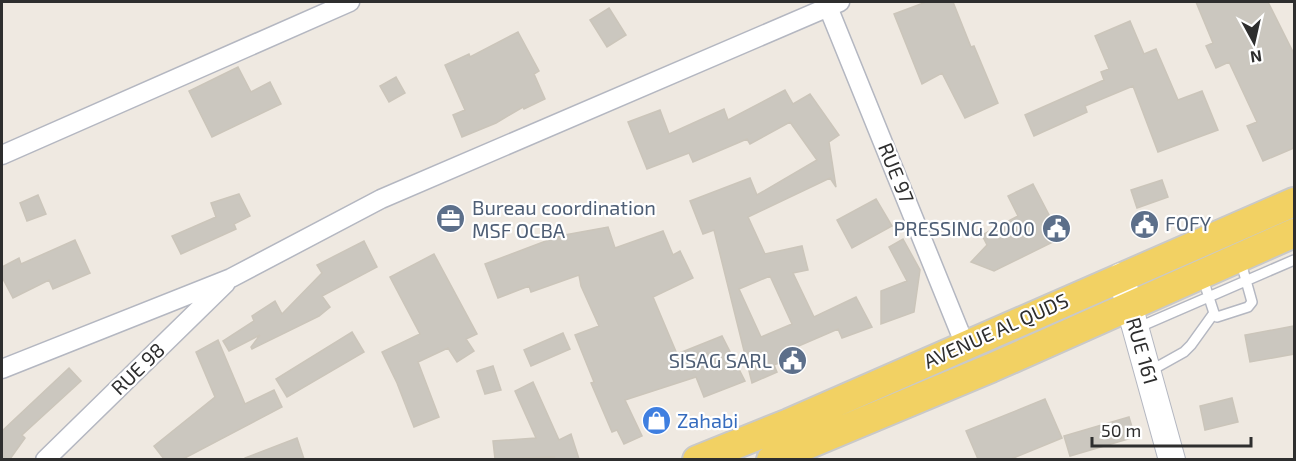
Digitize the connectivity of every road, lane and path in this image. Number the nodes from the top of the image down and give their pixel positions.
1 (350, 2) edge
2 (831, 3) edge
3 (2, 155) edge
4 (1294, 202) edge
5 (1294, 233) edge
6 (1294, 260) edge
7 (1243, 269) junction
8 (1121, 276) junction
9 (231, 278) junction
10 (1205, 286) junction
11 (1214, 313) junction
12 (1132, 317) junction
13 (965, 345) junction
14 (2, 369) edge
15 (1148, 372) junction
16 (45, 459) edge
17 (697, 459) edge
18 (771, 459) edge
19 (1172, 459) edge

1 - 3 street
2 - 9 street
2 - 13 street, RUE 97
4 - 8 main road, AVENUE AL QUDS
5 - 7 main road, AVENUE AL QUDS
6 - 7 lane, AVENUE AL QUDS
7 - 10 main road, AVENUE AL QUDS
7 - 11 lane
8 - 12 street, RUE 161
8 - 13 main road, AVENUE AL QUDS
9 - 14 street
9 - 16 street, RUE 98
10 - 11 lane
10 - 12 main road, AVENUE AL QUDS
11 - 15 lane
12 - 15 street, RUE 161
12 - 18 main road, AVENUE AL QUDS
13 - 17 main road, AVENUE AL QUDS
15 - 19 street, RUE 161

